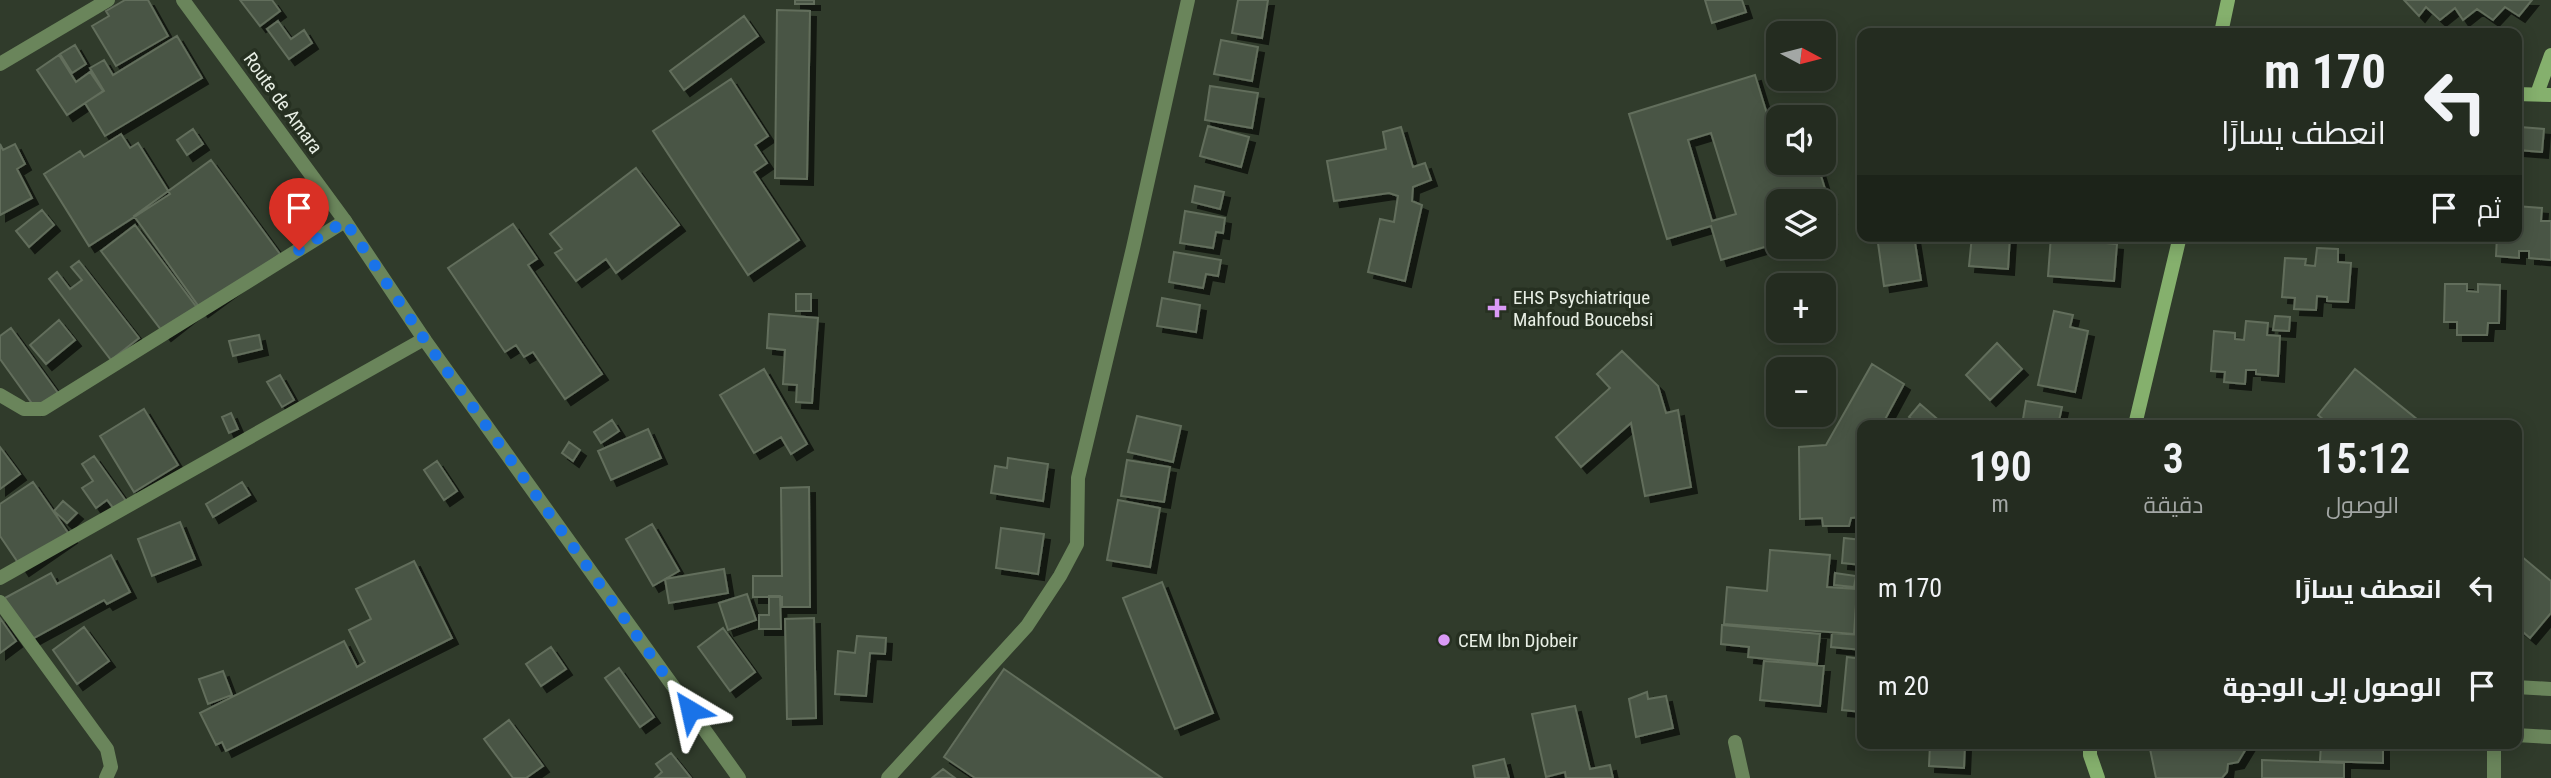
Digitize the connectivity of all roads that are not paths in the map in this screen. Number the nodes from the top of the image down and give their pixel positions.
1 (108, 0) edge
2 (183, 0) edge
3 (1188, 0) edge
4 (2228, 0) edge
5 (2223, 28) edge
6 (2551, 55) edge
7 (0, 64) edge
8 (2522, 94) edge
9 (2544, 94) edge
10 (345, 221) junction
11 (2179, 242) edge
12 (424, 339) junction
13 (0, 395) edge
14 (2137, 420) edge
15 (0, 578) edge
16 (0, 602) edge
17 (2522, 687) edge
18 (2551, 689) edge
19 (2522, 735) edge
20 (2551, 737) edge
21 (1735, 742) dead end
22 (2091, 749) edge
23 (2494, 749) edge
24 (106, 778) edge
25 (739, 778) edge
26 (888, 778) edge
27 (1743, 778) edge
28 (2098, 778) edge
29 (2494, 778) edge

1 - 7 street
2 - 10 street, Route de Amara
3 - 26 street
4 - 5 main road
6 - 9 main road
8 - 9 main road
10 - 12 street, Route de Amara
10 - 13 street
11 - 14 main road
12 - 15 street
12 - 25 street, Route de Amara
16 - 24 street
17 - 18 street
19 - 20 street
21 - 27 street
22 - 28 main road
23 - 29 street

